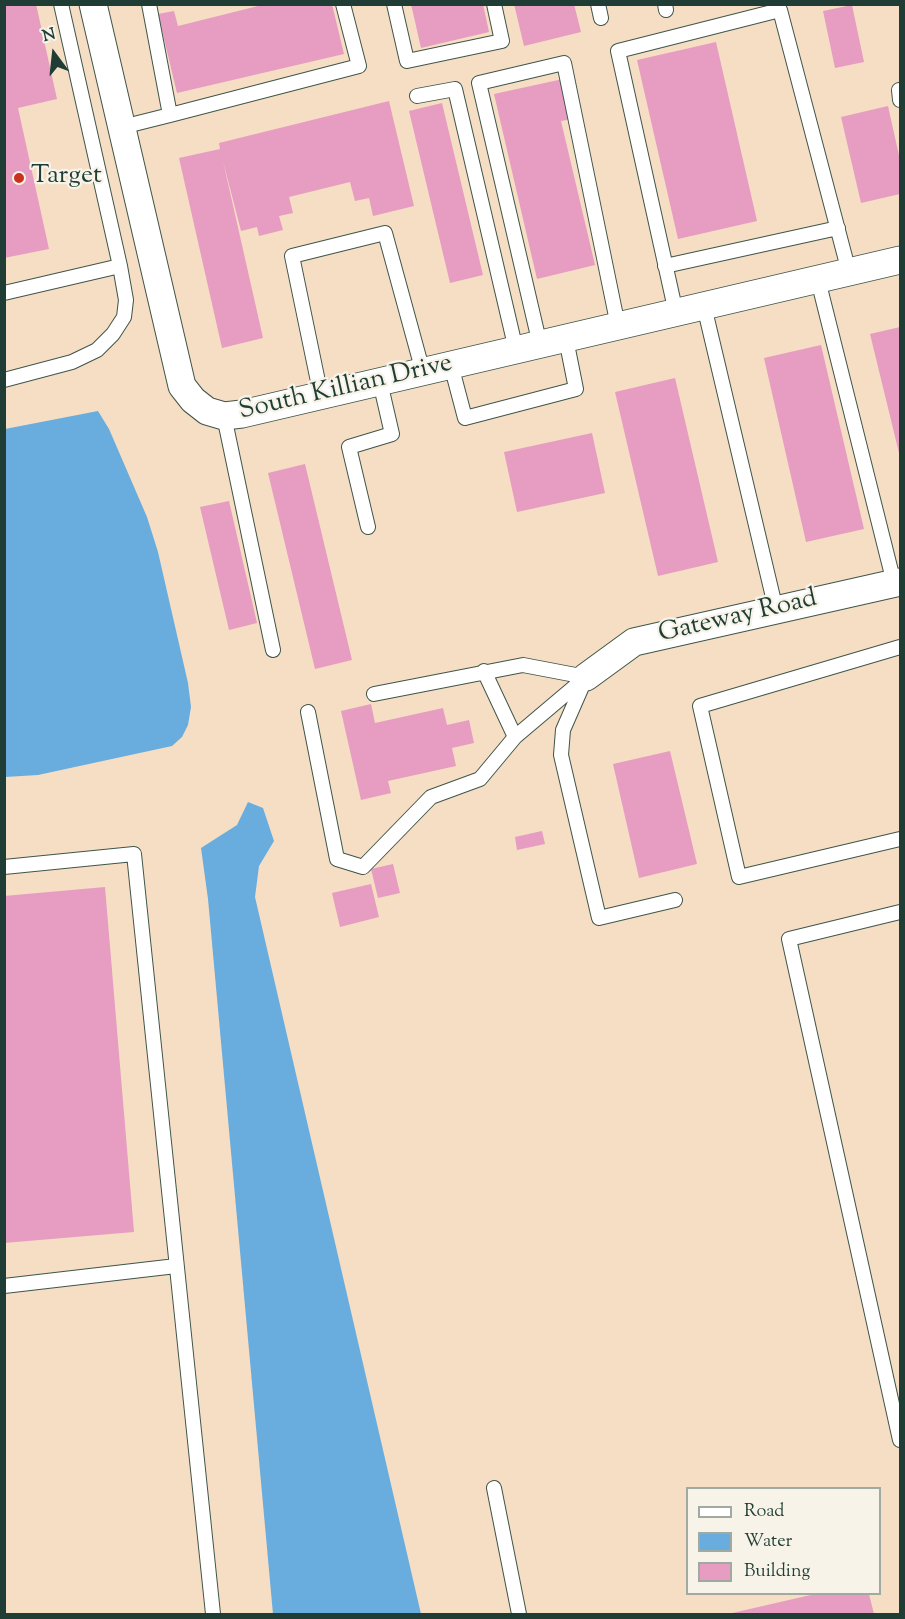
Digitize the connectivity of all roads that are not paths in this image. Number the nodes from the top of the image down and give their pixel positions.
1 (61, 4) edge
2 (93, 4) edge
3 (149, 4) edge
4 (343, 4) edge
5 (394, 4) edge
6 (494, 4) edge
7 (417, 96) dead end
8 (170, 115) junction
9 (122, 127) junction
10 (838, 228) junction
11 (900, 260) edge
12 (120, 266) junction
13 (665, 266) junction
14 (849, 272) junction
15 (818, 280) junction
16 (4, 293) edge
17 (704, 306) junction
18 (676, 313) junction
19 (618, 326) junction
20 (566, 339) junction
21 (528, 347) junction
22 (451, 366) junction
23 (423, 372) junction
24 (4, 380) edge
25 (380, 382) junction
26 (321, 396) junction
27 (224, 416) junction
28 (368, 527) dead end
29 (897, 582) edge
30 (776, 610) junction
31 (900, 647) edge
32 (273, 650) dead end
33 (484, 671) junction
34 (586, 677) junction
35 (375, 694) dead end
36 (308, 712) dead end
37 (515, 737) junction
38 (900, 839) edge
39 (4, 867) edge
40 (675, 900) dead end
41 (900, 912) edge
42 (176, 1266) junction
43 (4, 1286) edge
44 (900, 1440) edge
45 (494, 1488) dead end
46 (213, 1614) edge
47 (519, 1614) edge

1 - 12 lane
2 - 9 street, South Killian Drive
3 - 8 lane
4 - 8 lane
5 - 6 lane
7 - 21 lane
8 - 9 lane
9 - 27 street, South Killian Drive
10 - 13 lane
10 - 13 lane
10 - 14 lane
11 - 14 street, South Killian Drive
12 - 16 lane
12 - 24 lane
13 - 18 lane
14 - 15 street, South Killian Drive
15 - 17 street, South Killian Drive
15 - 29 lane
17 - 18 street, South Killian Drive
17 - 30 lane
18 - 19 street, South Killian Drive
19 - 20 street, South Killian Drive
19 - 21 lane
20 - 21 street, South Killian Drive
20 - 22 lane
21 - 22 street, South Killian Drive
22 - 23 street, South Killian Drive
23 - 25 street, South Killian Drive
23 - 26 lane
25 - 26 street, South Killian Drive
25 - 28 lane
26 - 27 street, South Killian Drive
27 - 32 lane
29 - 30 street, Gateway Road
30 - 34 street, Gateway Road
31 - 38 lane
33 - 34 lane
33 - 35 lane
33 - 37 lane
34 - 37 lane
34 - 40 lane
36 - 37 lane
39 - 42 lane
41 - 44 lane
42 - 43 lane
42 - 46 lane
45 - 47 lane

